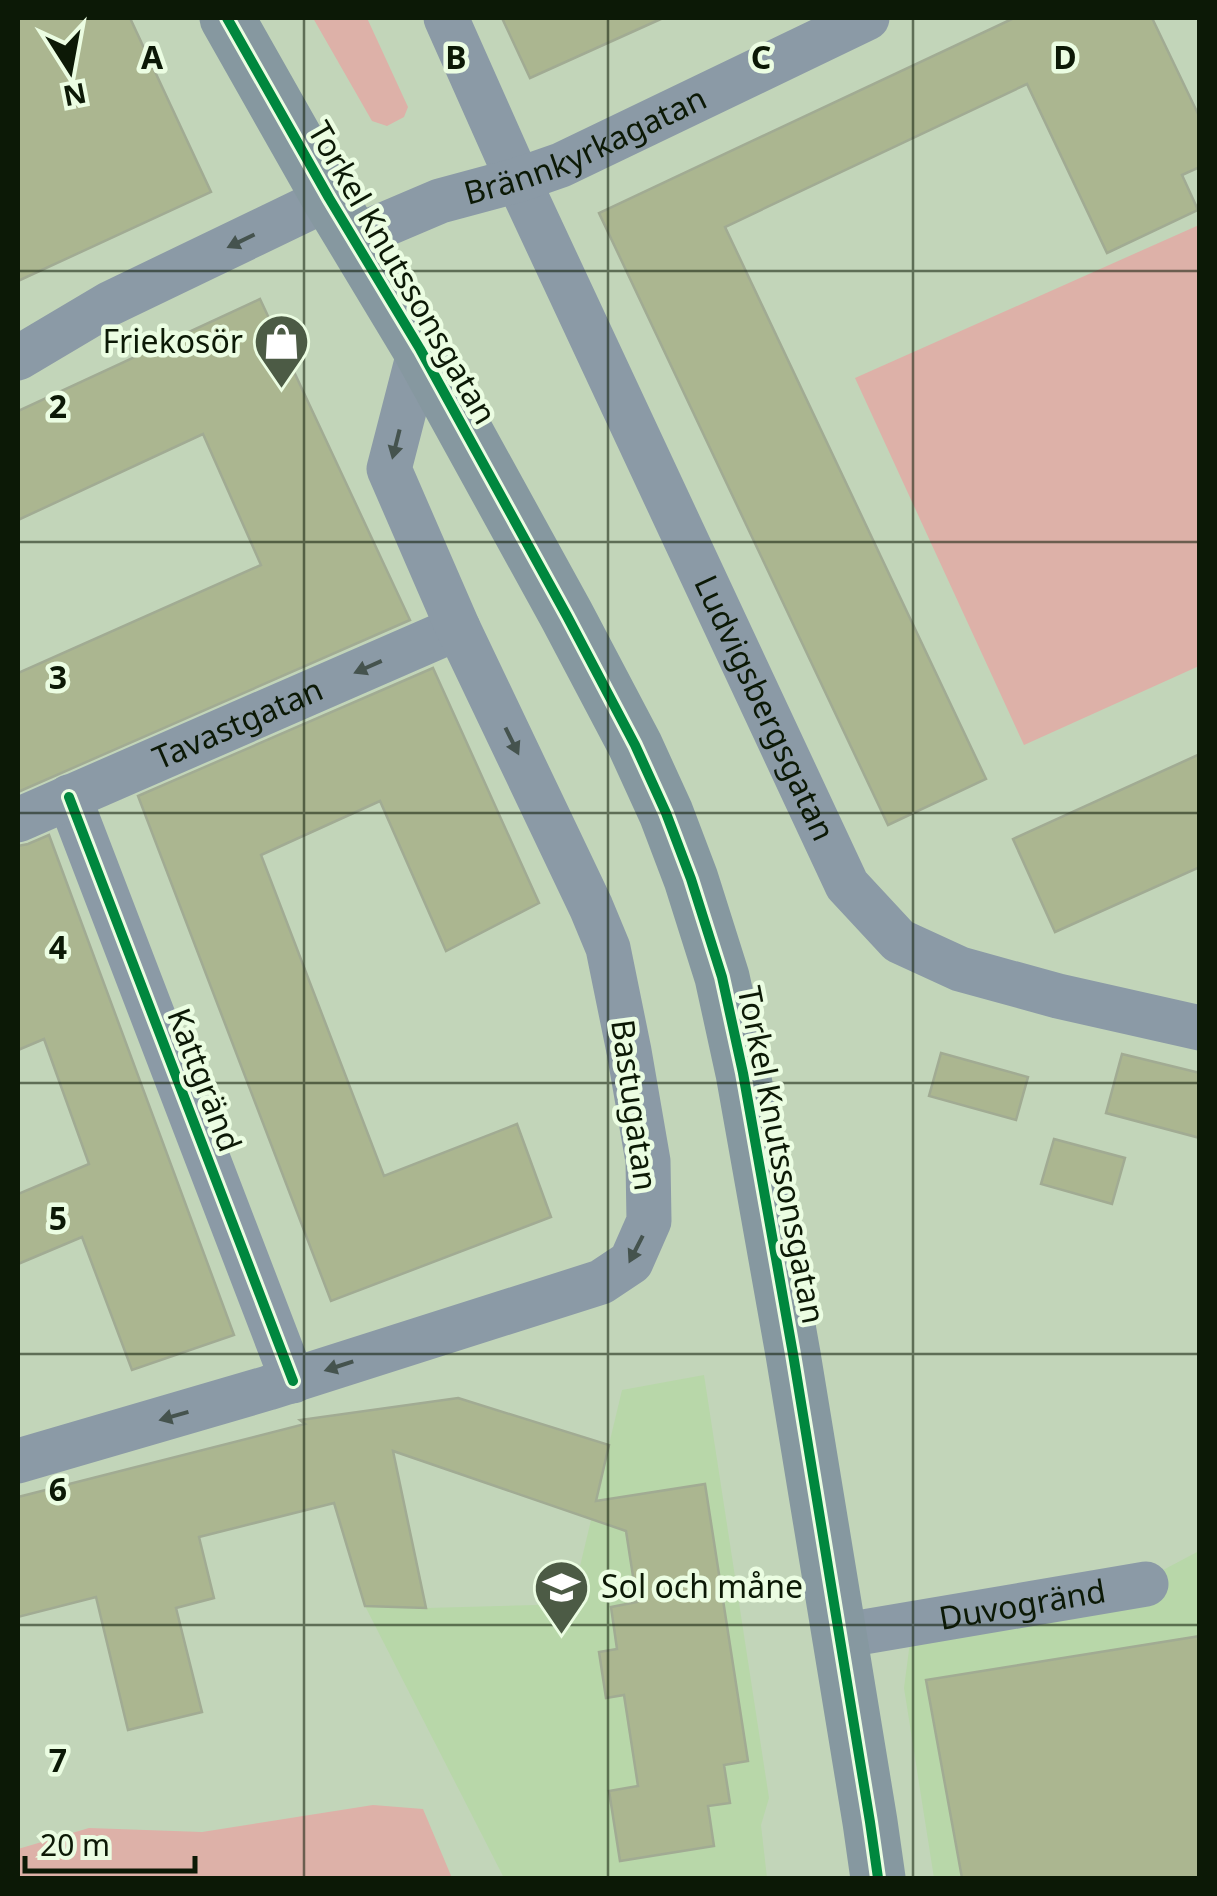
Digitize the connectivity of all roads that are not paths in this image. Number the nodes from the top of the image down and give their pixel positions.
1 (226, 18) edge
2 (446, 18) edge
3 (867, 18) edge
4 (518, 180) junction
5 (341, 218) junction
6 (420, 349) junction
7 (18, 358) edge
8 (458, 628) junction
9 (68, 797) junction
10 (18, 820) edge
11 (1200, 1028) edge
12 (293, 1380) junction
13 (18, 1462) edge
14 (1146, 1584) dead end
15 (840, 1636) junction
16 (878, 1878) edge

1 - 5 street, Torkel Knutssonsgatan
2 - 4 street, Ludvigsbergsgatan
3 - 4 street, Brännkyrkagatan
4 - 5 street, Brännkyrkagatan
4 - 11 street, Ludvigsbergsgatan
5 - 6 street, Torkel Knutssonsgatan
5 -> 7 street, Brännkyrkagatan
6 -> 8 street, Bastugatan
6 - 15 street, Torkel Knutssonsgatan
8 -> 9 street, Tavastgatan
8 -> 12 street, Bastugatan
9 - 10 street, Tavastgatan
9 - 12 street, Kattgränd
12 -> 13 street, Bastugatan
14 - 15 street, Duvogränd
15 - 16 street, Torkel Knutssonsgatan

